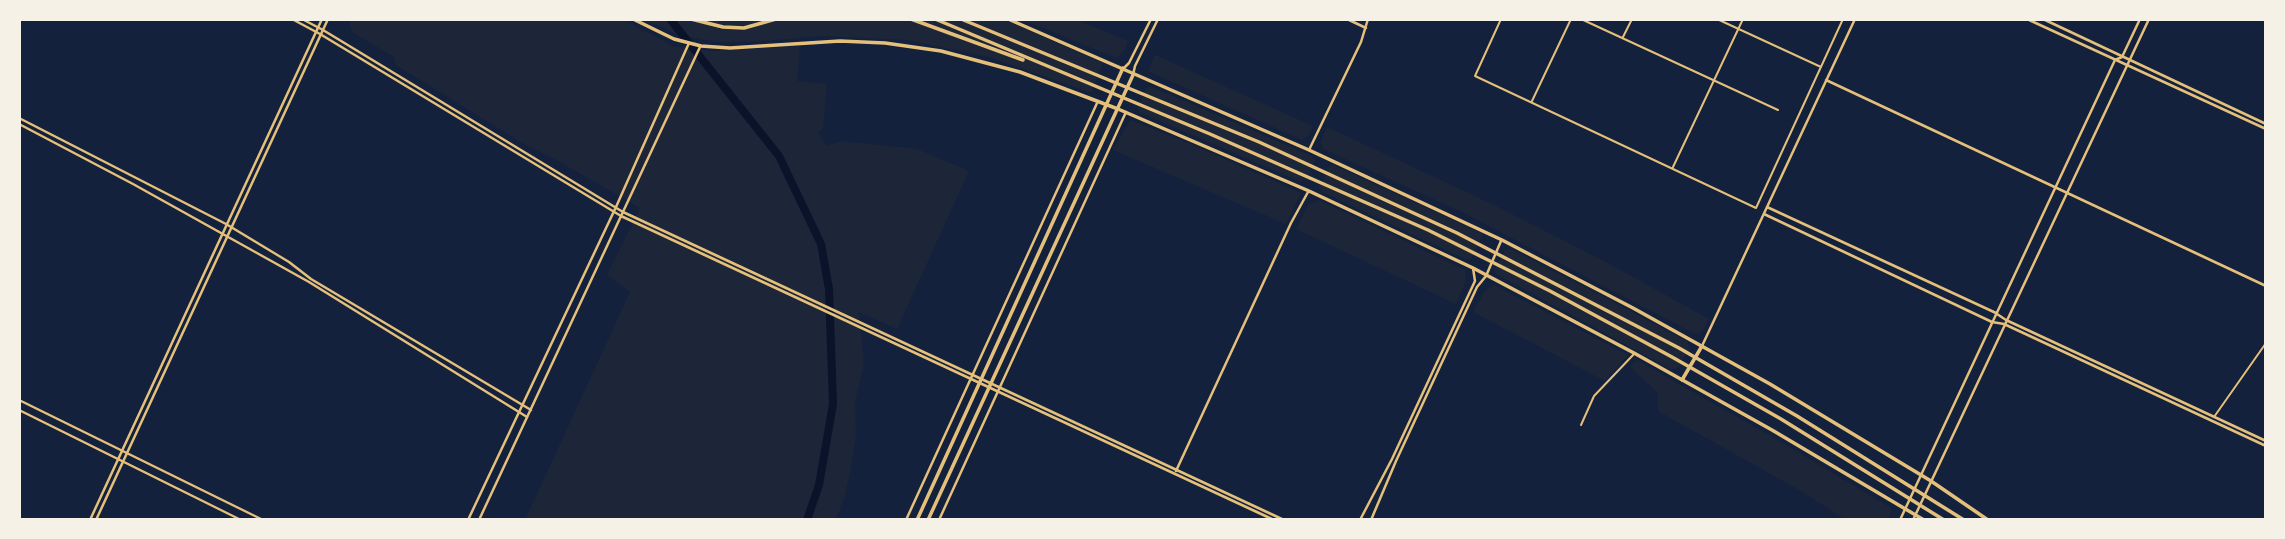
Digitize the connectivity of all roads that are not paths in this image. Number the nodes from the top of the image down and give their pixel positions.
1 (292, 19) edge
2 (302, 19) edge
3 (322, 19) edge
4 (328, 19) edge
5 (633, 19) edge
6 (691, 19) edge
7 (776, 19) edge
8 (911, 19) edge
9 (935, 19) edge
10 (961, 19) edge
11 (1008, 19) edge
12 (1151, 19) edge
13 (1158, 19) edge
14 (1347, 19) edge
15 (1363, 19) edge
16 (1501, 19) edge
17 (1571, 19) edge
18 (1581, 19) edge
19 (1632, 19) edge
20 (1717, 19) edge
21 (1743, 19) edge
22 (1843, 19) edge
23 (1855, 19) edge
24 (2027, 19) edge
25 (2043, 19) edge
26 (2140, 19) edge
27 (2149, 19) edge
28 (1368, 20) edge
29 (1367, 28) junction
30 (1738, 29) junction
31 (323, 30) junction
32 (318, 31) junction
33 (1623, 38) junction
34 (689, 43) junction
35 (701, 46) junction
36 (2122, 57) junction
37 (2115, 61) junction
38 (2128, 63) junction
39 (1821, 67) junction
40 (1049, 68) junction
41 (1123, 68) junction
42 (1133, 75) junction
43 (1714, 80) junction
44 (1826, 80) junction
45 (1098, 101) junction
46 (1532, 102) junction
47 (1106, 104) junction
48 (1118, 109) junction
49 (1777, 110) dead end
50 (1126, 112) junction
51 (19, 118) edge
52 (19, 124) edge
53 (2266, 127) edge
54 (1309, 150) junction
55 (1673, 168) junction
56 (2056, 187) junction
57 (1309, 191) junction
58 (2066, 192) junction
59 (616, 207) junction
60 (1767, 207) junction
61 (612, 211) junction
62 (622, 214) junction
63 (1764, 214) junction
64 (226, 224) junction
65 (232, 228) junction
66 (222, 233) junction
67 (228, 236) junction
68 (1502, 240) junction
69 (1473, 268) junction
70 (1486, 276) junction
71 (2266, 286) edge
72 (1996, 313) junction
73 (1992, 322) junction
74 (2005, 322) junction
75 (2266, 343) edge
76 (1702, 346) junction
77 (1634, 353) junction
78 (972, 377) junction
79 (1682, 380) junction
80 (981, 381) junction
81 (990, 385) junction
82 (999, 389) junction
83 (19, 400) edge
84 (522, 404) junction
85 (19, 410) edge
86 (531, 410) junction
87 (519, 412) junction
88 (527, 417) junction
89 (2213, 419) junction
90 (1581, 425) dead end
91 (2266, 441) edge
92 (2266, 446) edge
93 (121, 450) junction
94 (127, 454) junction
95 (117, 460) junction
96 (123, 463) junction
97 (1176, 472) junction
98 (1921, 476) junction
99 (1931, 481) junction
100 (1905, 510) junction
101 (1915, 514) junction
102 (90, 520) edge
103 (96, 520) edge
104 (241, 520) edge
105 (263, 520) edge
106 (468, 520) edge
107 (479, 520) edge
108 (906, 520) edge
109 (917, 520) edge
110 (928, 520) edge
111 (939, 520) edge
112 (1274, 520) edge
113 (1284, 520) edge
114 (1360, 520) edge
115 (1371, 520) edge
116 (1900, 520) edge
117 (1913, 520) edge
118 (1924, 520) edge
119 (1944, 520) edge
120 (1964, 520) edge
121 (1988, 520) edge

1 - 32 street
2 - 32 street
3 - 32 street
4 - 31 street
5 - 34 main road
6 - 7 main road
8 - 40 main road
9 - 40 main road
10 - 120 main road
11 - 41 main road
12 - 41 street
13 - 42 street
14 - 29 street
15 - 28 street
16 - 46 street
17 - 46 street
18 - 33 street
19 - 33 street
20 - 30 street
21 - 30 street
22 - 39 street
23 - 44 street
24 - 37 street
25 - 36 street
26 - 36 street
27 - 38 street
28 - 29 street
29 - 54 street
30 - 39 street
30 - 43 street
31 - 32 street
31 - 59 street
32 - 61 street
32 - 64 street
32 - 65 street
33 - 43 street
34 - 35 main road
34 - 59 street
35 - 45 main road
35 - 62 street
36 - 37 street
36 - 38 street
37 - 38 street
37 - 56 street
38 - 53 street
38 - 58 street
39 - 55 street
40 - 119 main road
41 - 42 main road
41 - 47 main road
42 - 48 main road
42 - 54 main road
43 - 49 street
43 - 55 street
44 - 56 street
44 - 60 street
45 - 47 main road
45 - 78 street
46 - 55 street
47 - 48 main road
47 - 80 main road
48 - 50 main road
48 - 81 main road
50 - 57 main road
50 - 82 street
51 - 64 street
52 - 66 street
54 - 68 main road
56 - 58 street
56 - 72 street
57 - 69 main road
57 - 97 street
58 - 71 street
58 - 74 street
59 - 61 street
59 - 62 street
60 - 63 street
60 - 72 street
61 - 62 street
61 - 84 street
62 - 78 street
62 - 86 street
63 - 73 street
63 - 76 street
64 - 65 street
64 - 66 street
65 - 67 street
65 - 84 street
66 - 67 street
66 - 93 street
67 - 87 street
67 - 94 street
68 - 70 street
68 - 76 main road
69 - 70 main road
69 - 114 street
70 - 77 main road
70 - 115 street
72 - 73 street
72 - 74 street
73 - 74 street
73 - 98 street
74 - 89 street
74 - 99 street
75 - 89 street
76 - 79 main road
76 - 98 main road
77 - 79 main road
77 - 90 street
78 - 80 street
78 - 108 street
79 - 100 main road
80 - 81 street
80 - 109 main road
81 - 82 street
81 - 110 main road
82 - 97 street
82 - 111 street
83 - 93 street
84 - 86 street
84 - 87 street
85 - 95 street
86 - 88 street
87 - 88 street
87 - 106 street
88 - 107 street
89 - 91 street
89 - 92 street
93 - 94 street
93 - 95 street
94 - 96 street
94 - 105 street
95 - 96 street
95 - 102 street
96 - 103 street
96 - 104 street
97 - 112 street
97 - 113 street
98 - 99 main road
98 - 100 street
99 - 101 street
99 - 121 main road
100 - 101 main road
100 - 116 street
101 - 117 street
101 - 118 main road

